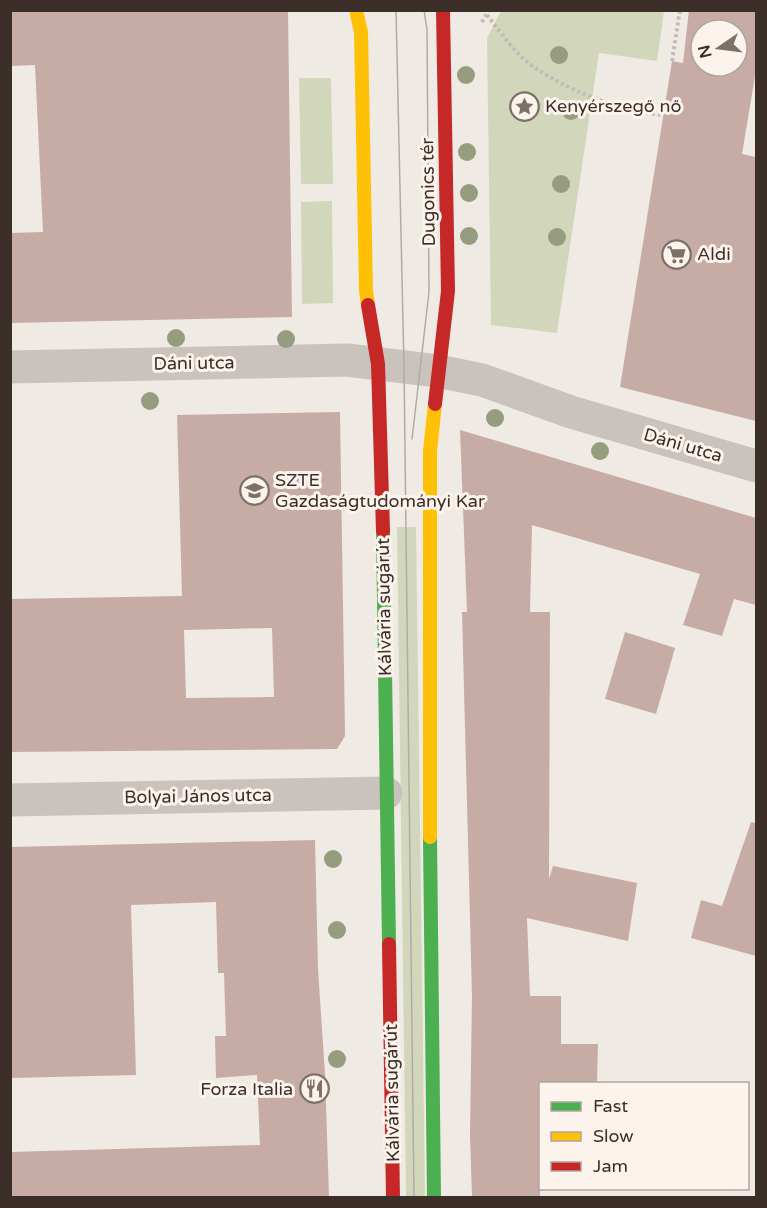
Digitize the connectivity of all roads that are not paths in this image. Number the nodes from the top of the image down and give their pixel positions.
1 (356, 10) edge
2 (443, 10) edge
3 (378, 364) junction
4 (10, 367) edge
5 (438, 371) junction
6 (756, 466) edge
7 (386, 793) junction
8 (10, 800) edge
9 (393, 1197) edge
10 (434, 1197) edge

1 - 3 street
2 - 5 street, Dugonics tér
3 - 4 street, Dáni utca
3 - 5 street
3 - 7 street, Kálvária sugárút
5 - 6 street, Dáni utca
5 - 10 street
7 - 8 street, Bolyai János utca
7 - 9 street, Kálvária sugárút

